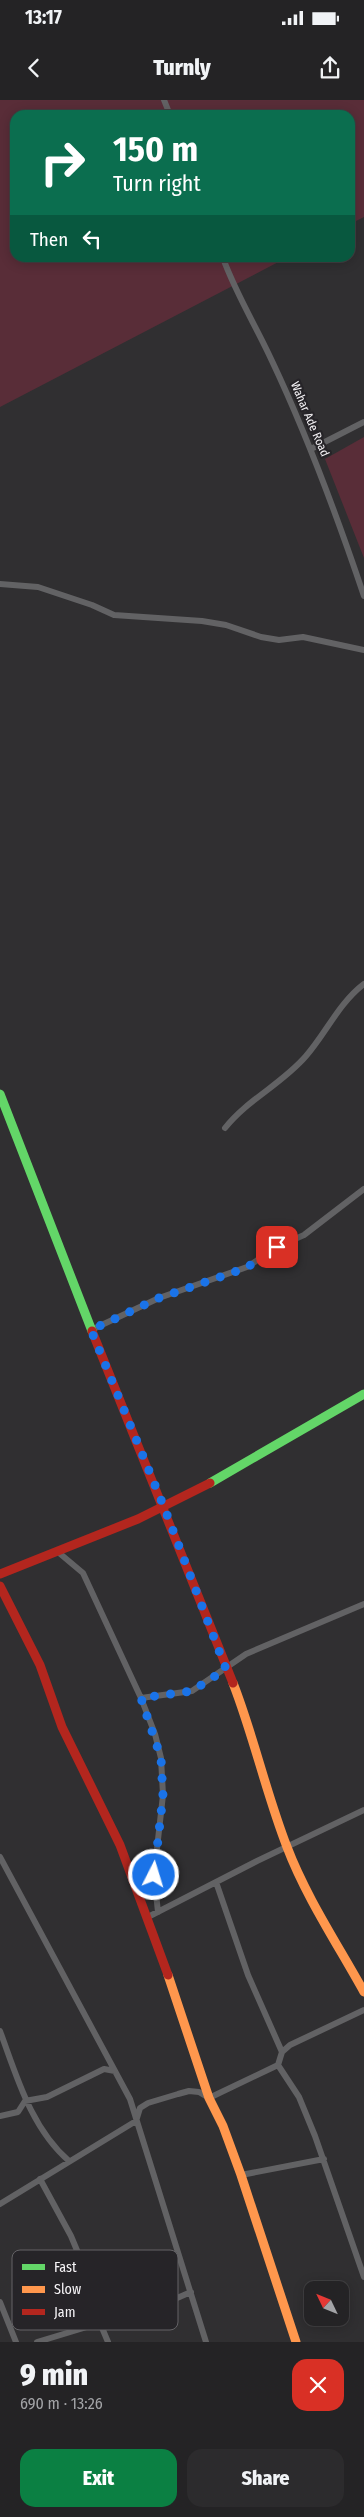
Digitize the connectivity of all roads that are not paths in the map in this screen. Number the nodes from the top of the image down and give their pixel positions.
1 (224, 262) edge
2 (364, 422) edge
3 (311, 449) junction
4 (0, 584) edge
5 (364, 596) edge
6 (364, 650) edge
7 (364, 984) edge
8 (0, 1094) edge
9 (225, 1128) dead end
10 (364, 1189) edge
11 (91, 1330) junction
12 (364, 1394) edge
13 (164, 1507) junction
14 (58, 1552) junction
15 (0, 1574) edge
16 (0, 1586) edge
17 (364, 1604) edge
18 (226, 1669) junction
19 (141, 1698) junction
20 (364, 1812) edge
21 (287, 1847) junction
22 (0, 1857) edge
23 (216, 1882) junction
24 (158, 1912) junction
25 (146, 1918) junction
26 (364, 1992) edge
27 (364, 2010) edge
28 (0, 2032) edge
29 (282, 2052) junction
30 (278, 2065) junction
31 (115, 2071) junction
32 (209, 2098) junction
33 (25, 2101) junction
34 (0, 2116) edge
35 (136, 2120) junction
36 (324, 2160) junction
37 (69, 2161) junction
38 (241, 2175) junction
39 (40, 2178) junction
40 (0, 2204) edge
41 (77, 2250) edge
42 (177, 2250) edge
43 (178, 2254) edge
44 (364, 2277) edge
45 (190, 2292) junction
46 (178, 2297) edge
47 (0, 2302) edge
48 (79, 2330) edge
49 (103, 2330) edge
50 (16, 2342) edge
51 (37, 2342) edge
52 (108, 2342) edge
53 (206, 2342) edge
54 (296, 2342) edge

1 - 3 street, Wahar Ade Road
2 - 3 street
3 - 5 street, Wahar Ade Road
4 - 6 street
7 - 9 street
8 - 11 street
10 - 11 street
11 - 13 street
12 - 13 street
13 - 14 street
13 - 18 street
14 - 15 street
14 - 19 street
16 - 25 street
17 - 18 street
18 - 19 street
18 - 21 street
19 - 24 street
20 - 21 street
21 - 23 street
21 - 26 street
22 - 31 street
23 - 24 street
23 - 29 street
24 - 25 street
25 - 32 street
27 - 29 street
28 - 33 street
29 - 30 street
30 - 32 street
30 - 36 street
31 - 33 street
31 - 35 street
32 - 35 street
32 - 38 street
33 - 34 street
33 - 37 street
35 - 37 street
35 - 42 street
36 - 38 street
36 - 44 street
37 - 39 street
38 - 54 street
39 - 40 street
39 - 41 street
43 - 45 street
45 - 46 street
45 - 53 street
47 - 50 street
48 - 51 street
49 - 52 street

